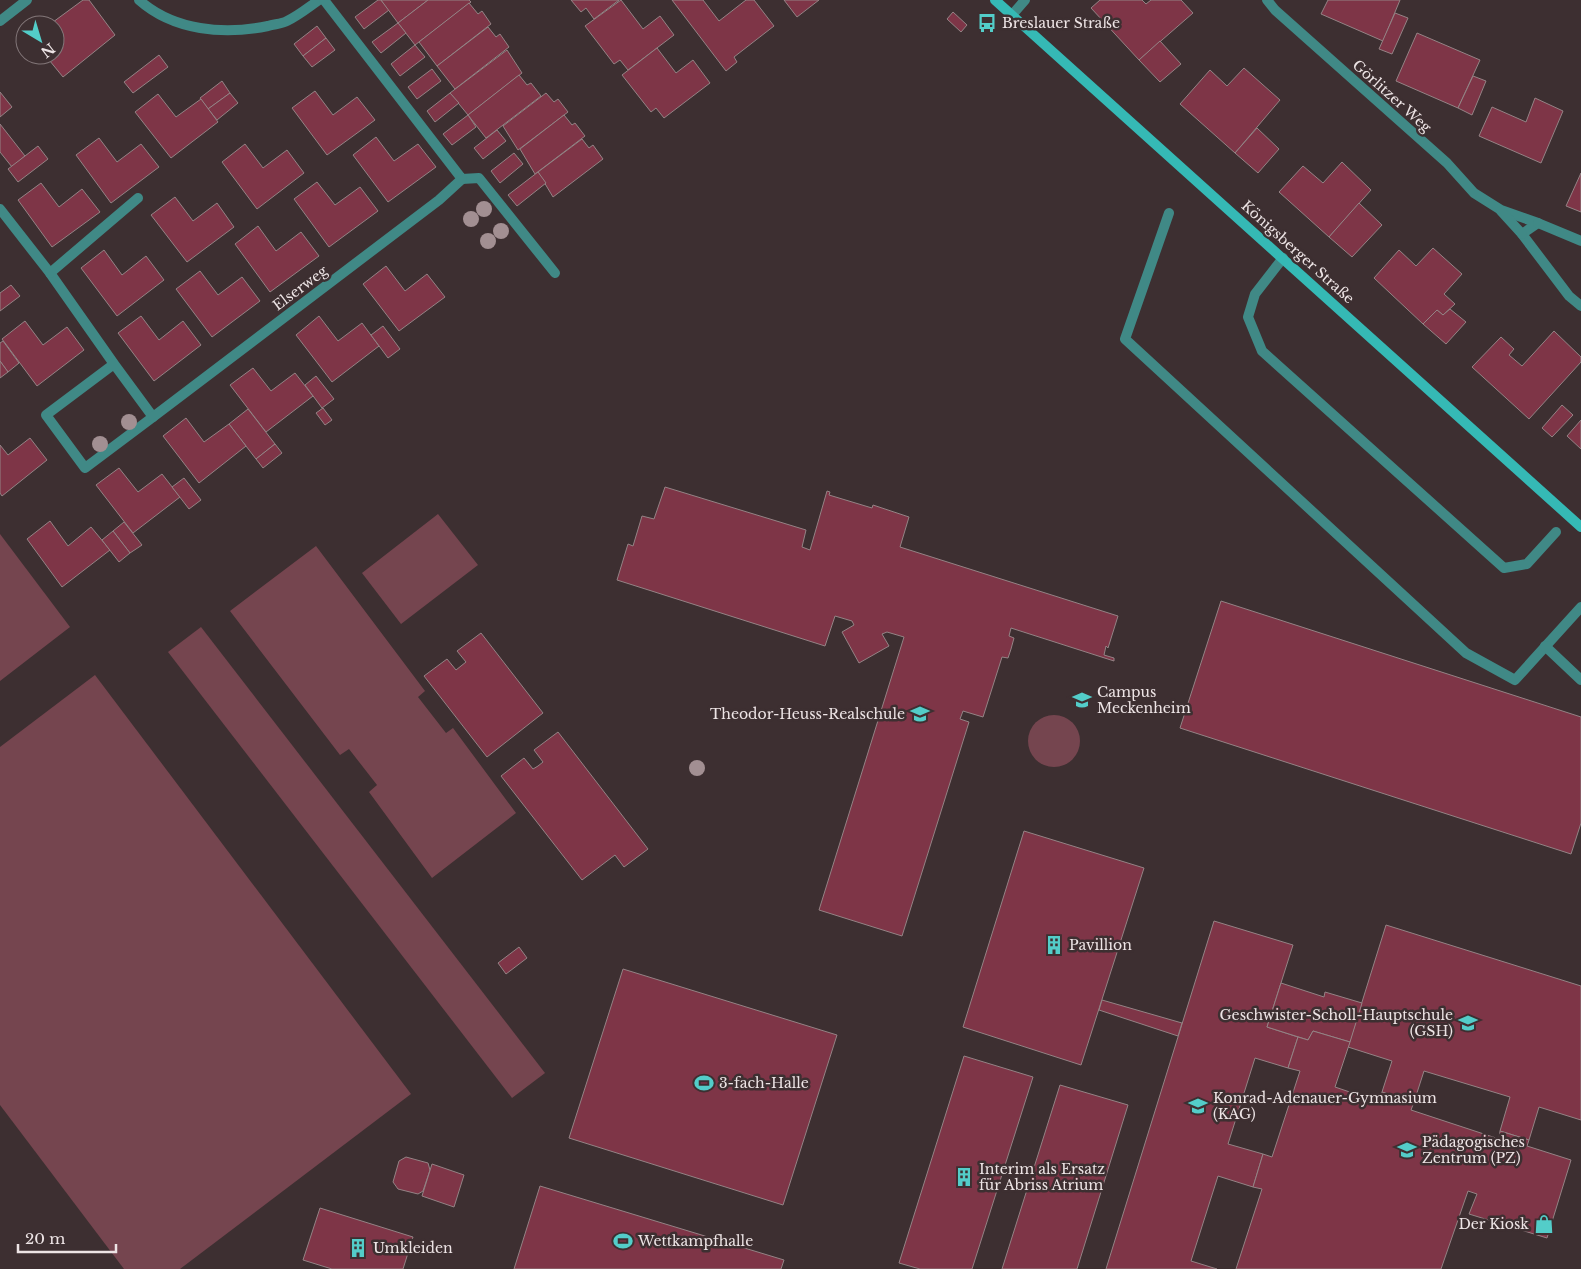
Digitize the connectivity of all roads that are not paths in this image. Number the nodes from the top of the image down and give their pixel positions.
1 (27, 0) edge
2 (138, 0) edge
3 (319, 0) edge
4 (324, 0) edge
5 (995, 0) edge
6 (1025, 0) edge
7 (1267, 0) edge
8 (1012, 15) junction
9 (0, 21) edge
10 (462, 179) junction
11 (138, 198) dead end
12 (0, 209) edge
13 (1501, 210) junction
14 (1169, 213) dead end
15 (1538, 223) junction
16 (1522, 234) junction
17 (1581, 241) edge
18 (1283, 258) junction
19 (50, 273) junction
20 (555, 273) dead end
21 (1581, 306) edge
22 (114, 364) junction
23 (154, 417) junction
24 (1581, 527) edge
25 (1556, 532) dead end
26 (1581, 607) edge
27 (1545, 646) junction
28 (1581, 680) edge

1 - 9 street
2 - 3 street
4 - 10 street
5 - 8 street, Königsberger Straße
6 - 8 street
7 - 13 street, Görlitzer Weg
8 - 18 street, Königsberger Straße
10 - 20 street
10 - 23 street, Elserweg
11 - 19 street
12 - 19 street
13 - 15 street, Görlitzer Weg
13 - 16 street, Görlitzer Weg
14 - 27 street
15 - 16 street
15 - 17 street, Görlitzer Weg
16 - 21 street, Görlitzer Weg
18 - 24 street, Königsberger Straße
18 - 25 street
19 - 22 street
22 - 23 street
22 - 23 street, Elserweg
26 - 27 street
27 - 28 street

